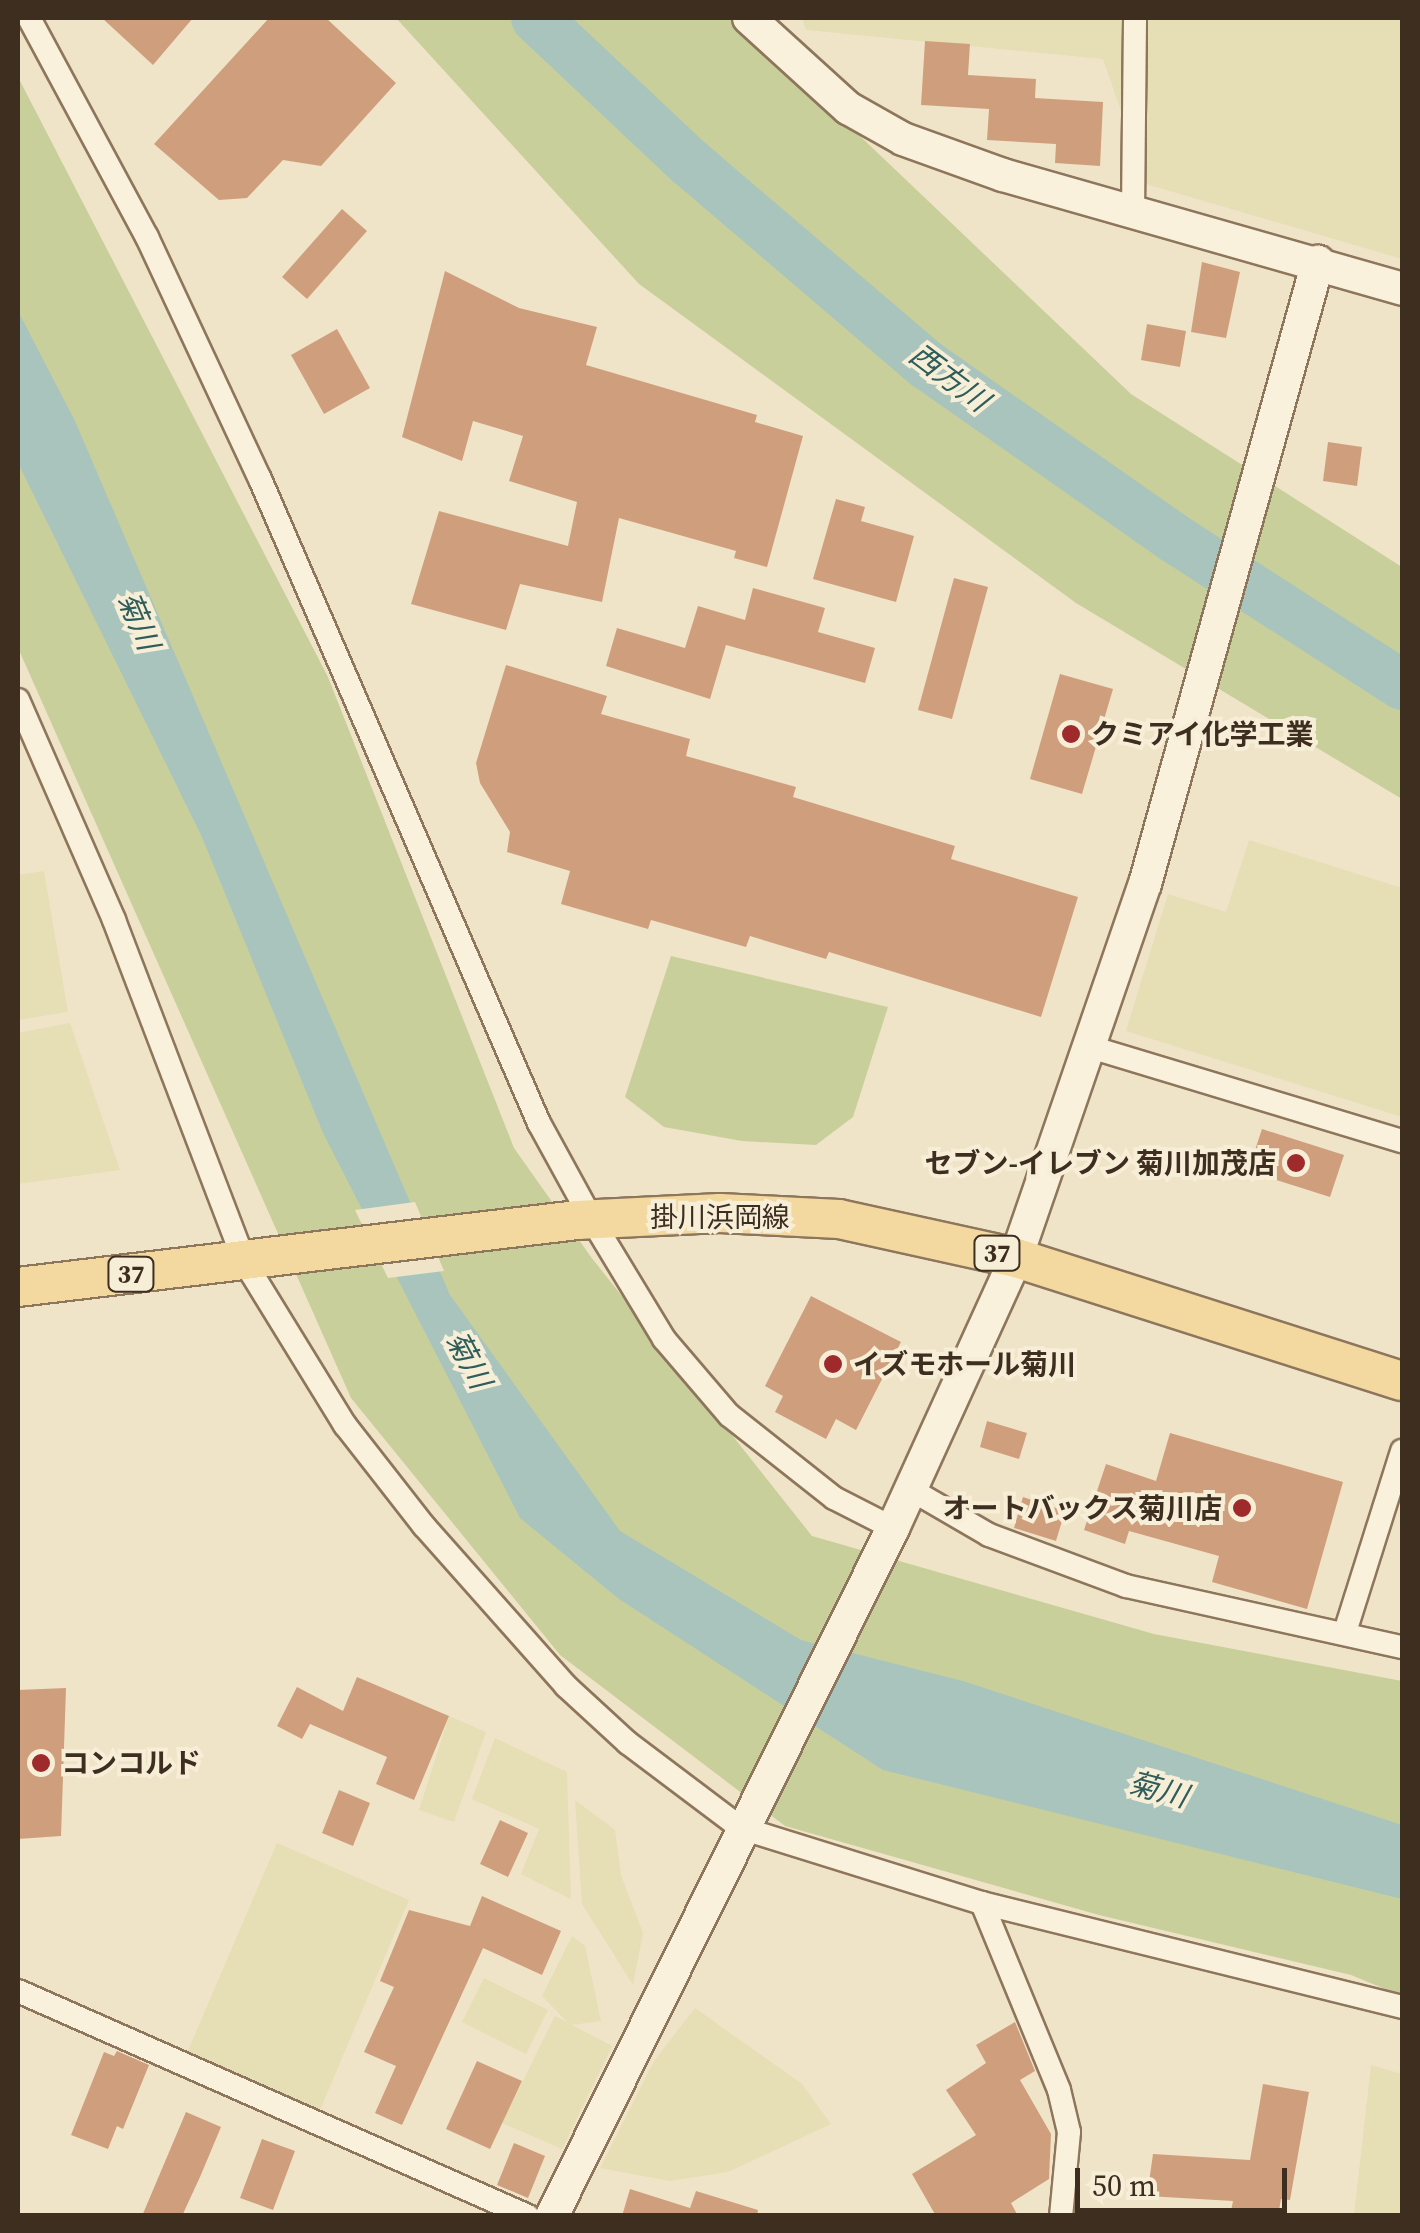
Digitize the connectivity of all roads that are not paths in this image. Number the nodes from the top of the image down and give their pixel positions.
1 (29, 18) edge
2 (750, 18) edge
3 (1135, 18) edge
4 (1133, 211) junction
5 (1318, 262) junction
6 (1402, 289) edge
7 (18, 700) edge
8 (1090, 1047) junction
9 (1402, 1141) edge
10 (584, 1220) junction
11 (1016, 1258) junction
12 (244, 1260) junction
13 (18, 1287) edge
14 (1402, 1381) edge
15 (1402, 1452) edge
16 (910, 1489) junction
17 (888, 1537) junction
18 (1344, 1632) junction
19 (1402, 1648) edge
20 (744, 1823) junction
21 (982, 1902) junction
22 (18, 1990) edge
23 (1402, 2008) edge
24 (528, 2216) edge
25 (552, 2216) edge
26 (1061, 2216) edge

1 - 10 street
2 - 4 street
3 - 4 street
4 - 5 street
5 - 6 street
5 - 8 street
7 - 12 street
8 - 9 street
8 - 11 street
10 - 11 main road, 掛川浜岡線 / 37
10 - 12 main road, 掛川浜岡線 / 37
10 - 17 street
11 - 14 main road, 掛川浜岡線 / 37
11 - 16 street
12 - 13 main road, 掛川浜岡線 / 37
12 - 20 street
15 - 18 street
16 - 17 street
16 - 18 street
17 - 20 street
18 - 19 street
20 - 21 street
20 - 25 street
21 - 23 street
21 - 26 street
22 - 24 street

